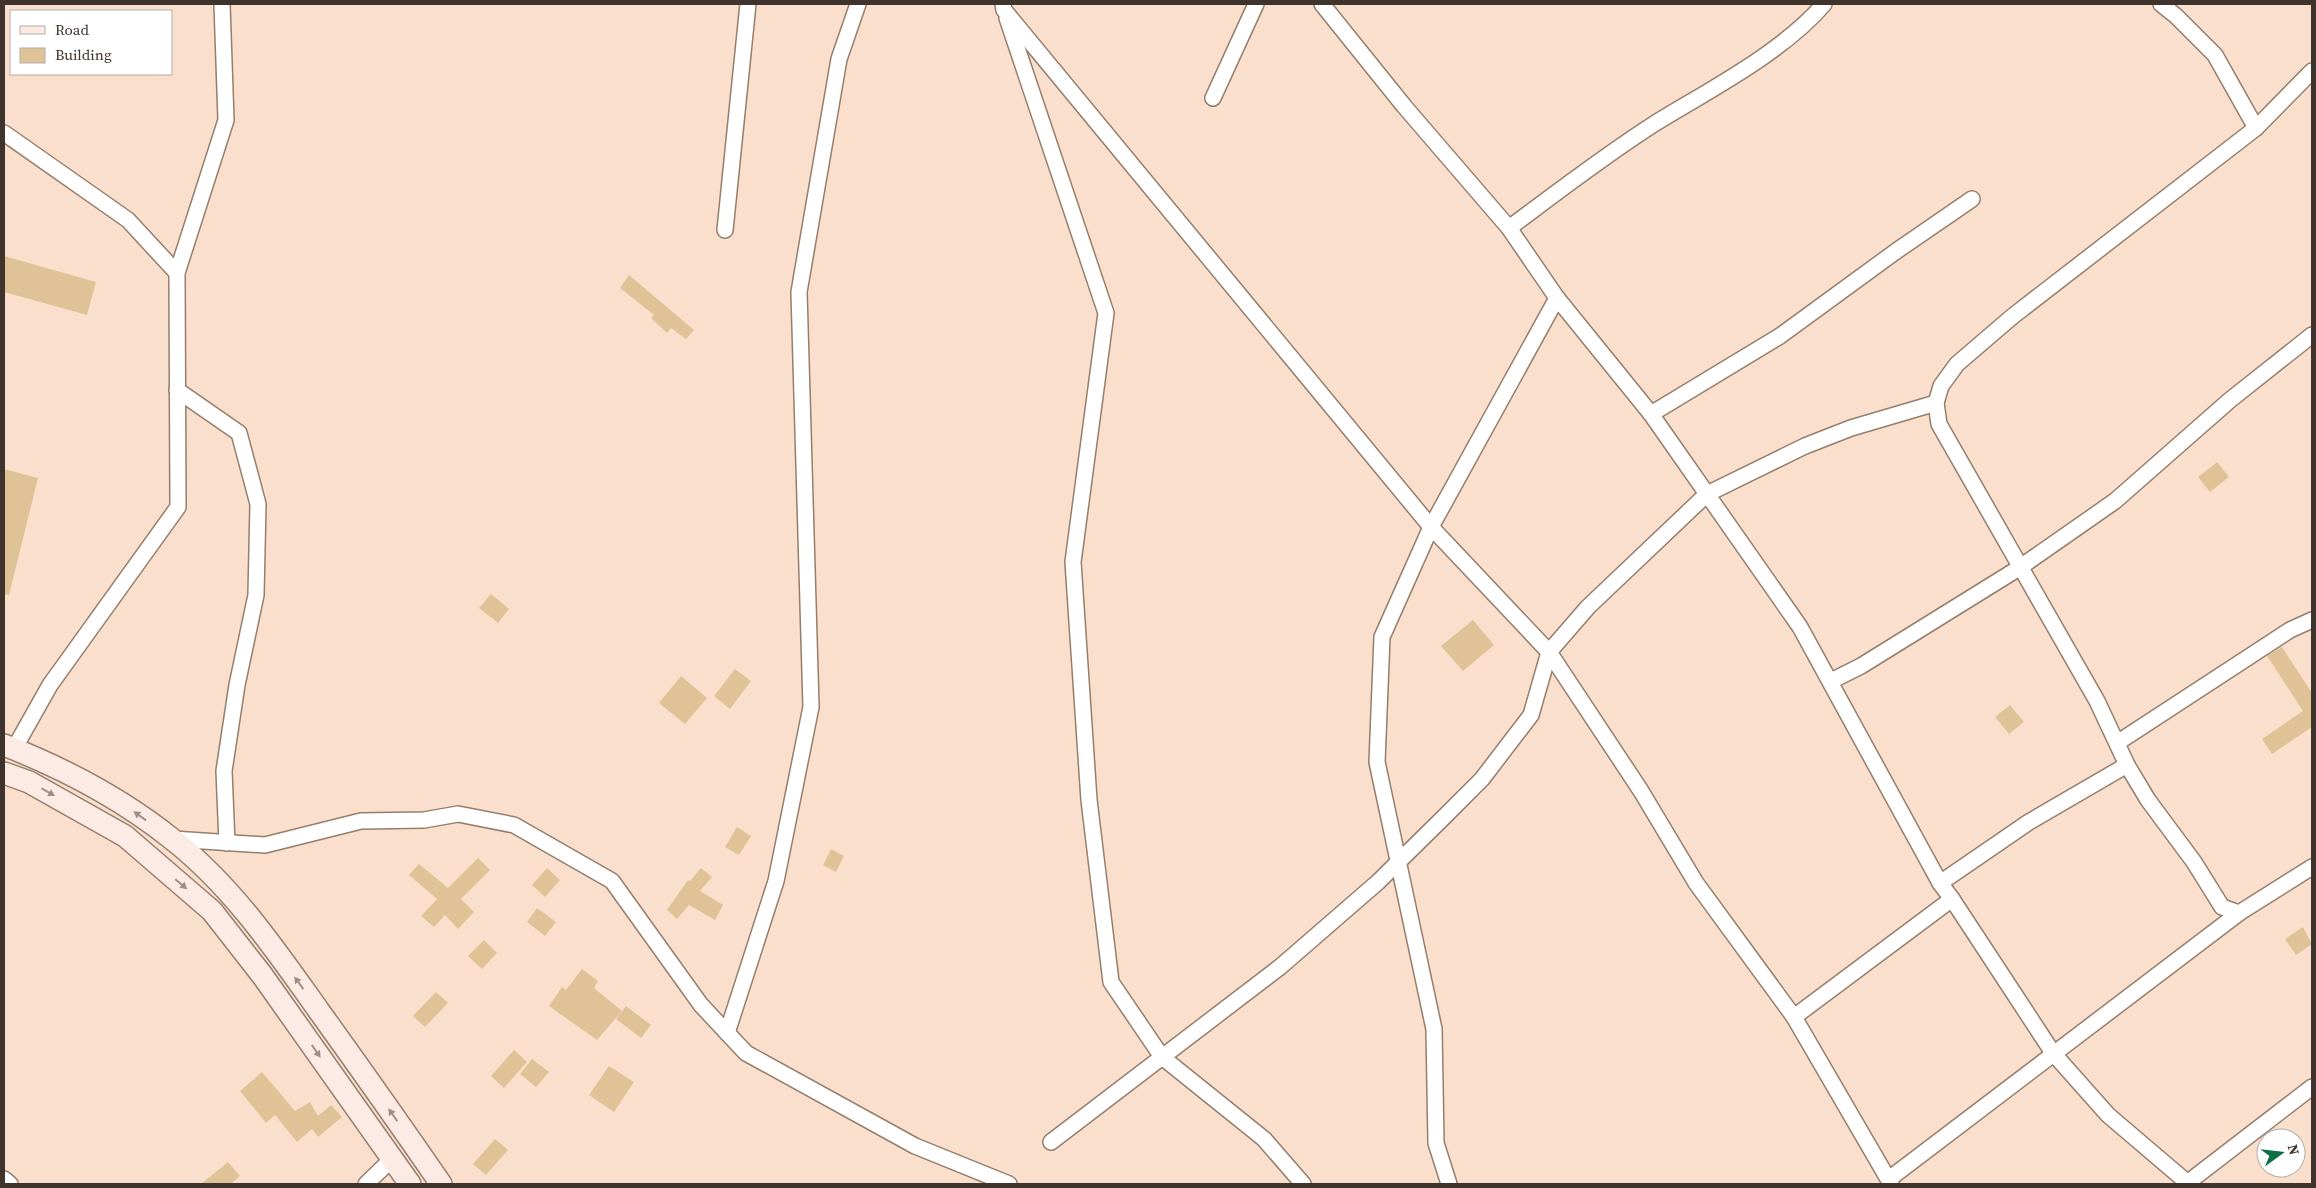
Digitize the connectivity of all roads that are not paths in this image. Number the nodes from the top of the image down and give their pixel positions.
1 (222, 4) edge
2 (748, 4) edge
3 (858, 4) edge
4 (1256, 4) edge
5 (1322, 4) edge
6 (1824, 4) edge
7 (2161, 4) edge
8 (1003, 7) edge
9 (2312, 71) edge
10 (1213, 98) dead end
11 (2256, 128) junction
12 (4, 133) edge
13 (1972, 199) dead end
14 (1508, 228) junction
15 (725, 230) dead end
16 (177, 272) junction
17 (1557, 298) junction
18 (2312, 335) edge
19 (177, 390) junction
20 (1936, 403) junction
21 (1651, 414) junction
22 (1707, 494) junction
23 (1431, 527) junction
24 (2019, 568) junction
25 (2312, 620) edge
26 (1549, 652) junction
27 (1831, 681) junction
28 (2117, 743) junction
29 (9, 747) edge
30 (2127, 765) junction
31 (4, 773) edge
32 (173, 839) junction
33 (227, 843) junction
34 (1397, 863) junction
35 (2312, 867) edge
36 (1940, 883) junction
37 (1952, 899) junction
38 (2239, 913) junction
39 (1794, 1017) junction
40 (728, 1033) junction
41 (2053, 1053) junction
42 (1162, 1057) junction
43 (2312, 1087) edge
44 (376, 1136) junction
45 (411, 1140) junction
46 (1051, 1142) dead end
47 (392, 1159) junction
48 (4, 1179) edge
49 (1890, 1182) edge
50 (10, 1184) edge
51 (366, 1184) edge
52 (410, 1184) edge
53 (441, 1184) edge
54 (1010, 1184) edge
55 (1303, 1184) edge
56 (1449, 1184) edge
57 (2187, 1184) edge

1 - 16 street
2 - 15 street
3 - 40 street
4 - 10 street
5 - 14 street
6 - 14 street
7 - 11 street
8 - 23 street
8 - 42 street
9 - 11 street
11 - 20 street
12 - 16 street
13 - 21 street
14 - 17 street
16 - 19 street
17 - 21 street
17 - 23 street
18 - 24 street
19 - 29 street
19 - 33 street
20 - 22 street
20 - 24 street
21 - 22 street
22 - 26 street
22 - 27 street
23 - 26 street
23 - 34 street
24 - 27 street
24 - 28 street
25 - 28 street
26 - 34 street
26 - 39 street
27 - 36 street
28 - 30 street
32 -> 29 street
30 - 36 street
30 - 38 street
31 -> 44 street
32 - 33 street
45 -> 32 street
33 - 40 street
34 - 42 street
34 - 56 street
35 - 38 street
36 - 37 street
37 - 39 street
37 - 41 street
38 - 41 street
39 - 49 street
40 - 54 street
41 - 49 street
41 - 57 street
42 - 46 street
42 - 55 street
43 - 57 street
44 - 45 street
44 - 47 street
45 - 53 street
47 - 51 street
47 - 52 street
48 - 50 street

